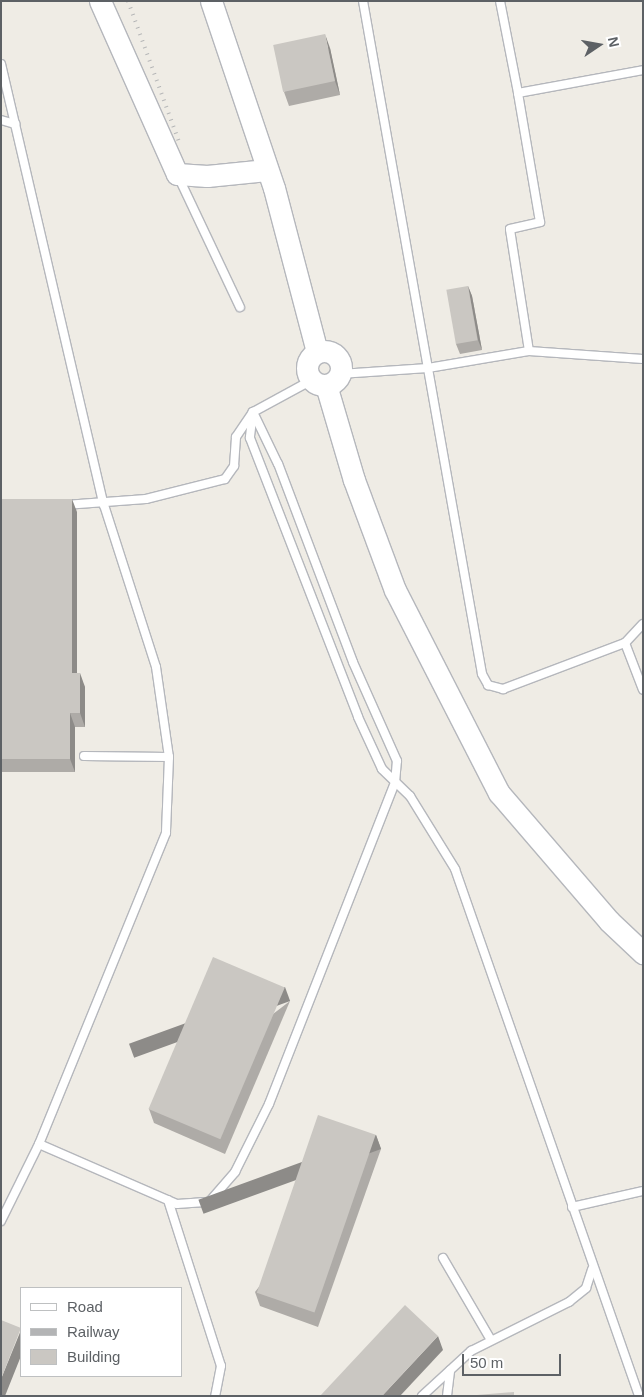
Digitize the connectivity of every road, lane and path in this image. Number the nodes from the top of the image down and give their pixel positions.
1 (100, 1) edge
2 (212, 1) edge
3 (363, 1) edge
4 (500, 1) edge
5 (1, 64) edge
6 (643, 70) edge
7 (518, 93) junction
8 (1, 120) edge
9 (15, 124) junction
10 (267, 170) junction
11 (177, 174) junction
12 (240, 307) dead end
13 (529, 351) junction
14 (317, 352) junction
15 (643, 359) edge
16 (428, 368) junction
17 (326, 379) junction
18 (253, 412) junction
19 (56, 505) edge
20 (104, 505) junction
21 (643, 624) edge
22 (625, 642) junction
23 (643, 690) edge
24 (84, 756) dead end
25 (169, 757) junction
26 (395, 783) junction
27 (643, 953) edge
28 (39, 1144) junction
29 (643, 1191) edge
30 (168, 1200) junction
31 (572, 1207) junction
32 (1, 1221) edge
33 (443, 1258) dead end
34 (592, 1269) junction
35 (491, 1340) junction
36 (450, 1370) junction
37 (215, 1396) edge
38 (422, 1396) edge
39 (447, 1396) edge
40 (639, 1396) edge

1 - 11 main road
2 - 10 main road
3 - 16 lane
4 - 7 lane
5 - 9 lane
6 - 7 lane
7 - 13 lane
8 - 9 lane
9 - 20 lane
10 - 11 main road
10 - 14 main road
11 - 12 lane
13 - 15 lane
13 - 16 lane
14 - 17 main road
14 - 17 main road
16 - 17 lane
16 - 22 lane
17 - 18 lane
17 - 27 main road
18 - 20 lane
18 - 26 lane
18 - 26 lane
19 - 20 lane
20 - 25 lane
21 - 22 lane
22 - 23 lane
24 - 25 lane
25 - 28 lane
26 - 30 lane
26 - 31 lane
28 - 30 lane
28 - 32 lane
29 - 31 lane
30 - 37 lane
31 - 34 lane
33 - 35 lane
34 - 35 lane
34 - 40 lane
35 - 36 lane
36 - 38 lane
36 - 39 lane

